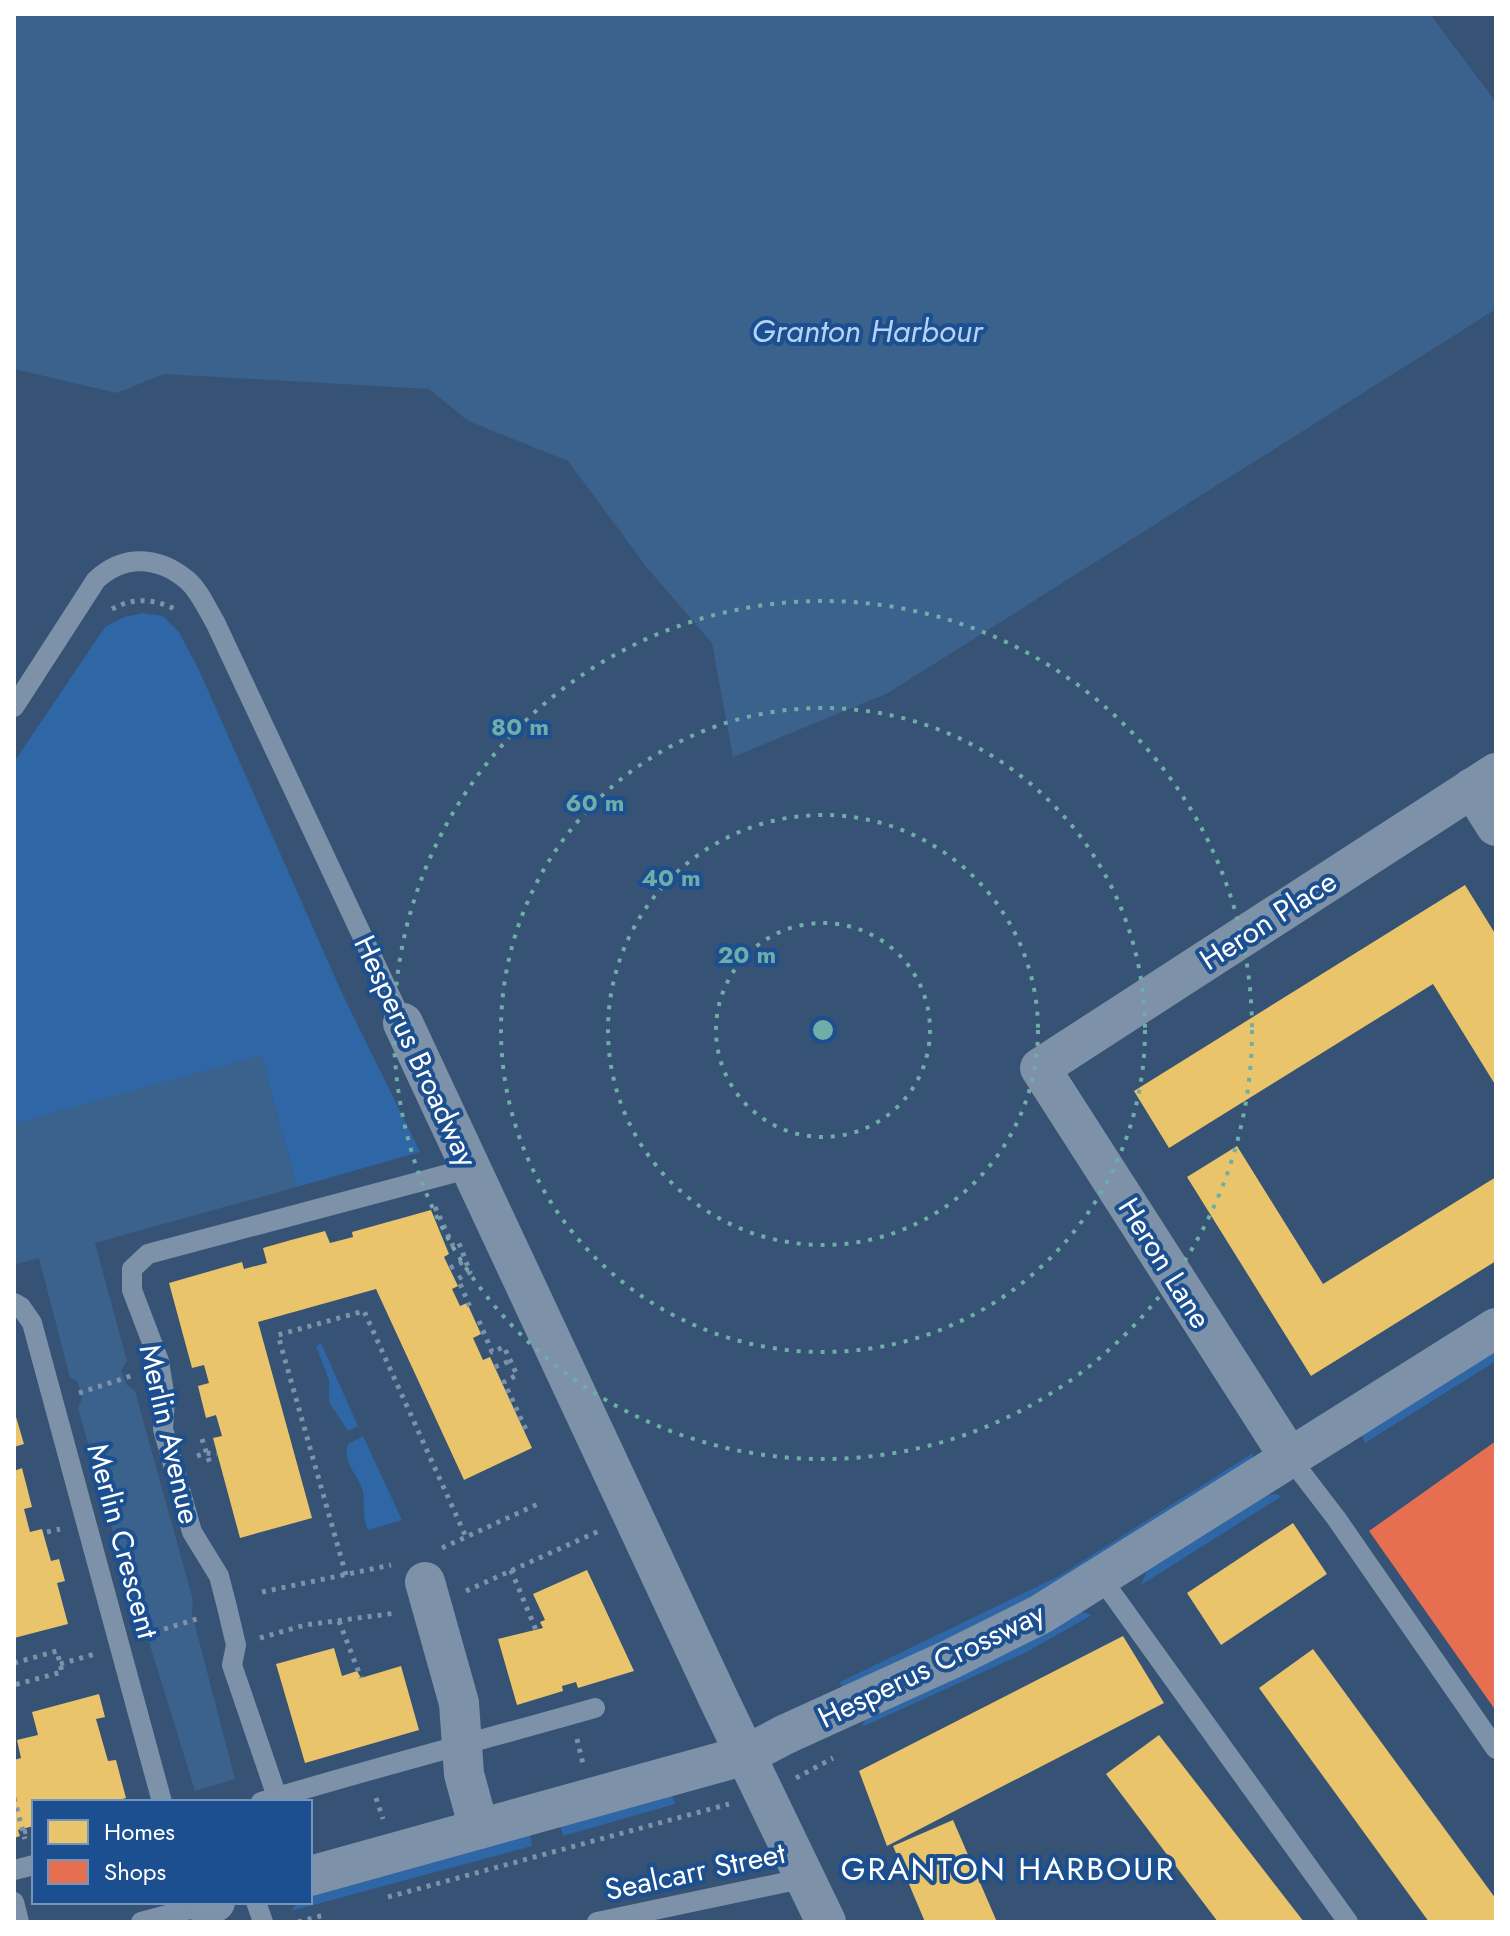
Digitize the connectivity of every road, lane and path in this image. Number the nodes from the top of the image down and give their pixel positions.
1 (14, 707) edge
2 (1484, 781) edge
3 (1496, 826) edge
4 (403, 1023) joint
5 (1040, 1068) joint
6 (471, 1168) junction
7 (434, 1204) dead end
8 (474, 1257) dead end
9 (465, 1261) junction
10 (450, 1268) dead end
11 (14, 1303) edge
12 (470, 1307) dead end
13 (479, 1321) dead end
14 (1496, 1328) edge
15 (520, 1357) dead end
16 (510, 1361) junction
17 (495, 1367) dead end
18 (128, 1378) dead end
19 (70, 1395) dead end
20 (527, 1432) dead end
21 (202, 1439) dead end
22 (1290, 1458) junction
23 (211, 1467) dead end
24 (58, 1530) dead end
25 (47, 1532) dead end
26 (466, 1537) dead end
27 (511, 1570) dead end
28 (346, 1575) dead end
29 (1101, 1578) junction
30 (425, 1582) dead end
31 (194, 1621) dead end
32 (339, 1621) dead end
33 (536, 1630) dead end
34 (140, 1636) dead end
35 (92, 1655) dead end
36 (14, 1663) edge
37 (60, 1664) junction
38 (361, 1678) dead end
39 (14, 1685) edge
40 (595, 1708) dead end
41 (461, 1747) junction
42 (1496, 1749) edge
43 (746, 1755) junction
44 (14, 1798) edge
45 (161, 1800) edge
46 (269, 1800) edge
47 (739, 1809) dead end
48 (479, 1829) junction
49 (32, 1831) edge
50 (312, 1875) edge
51 (806, 1878) junction
52 (375, 1901) dead end
53 (14, 1902) edge
54 (206, 1904) edge
55 (329, 1914) dead end
56 (19, 1922) edge
57 (141, 1922) edge
58 (298, 1922) edge
59 (597, 1922) edge
60 (826, 1922) edge
61 (1348, 1922) edge

1 - 4 lane, Hesperus Broadway
2 - 3 street
2 - 5 street, Heron Place
4 - 6 street, Hesperus Broadway
5 - 22 street, Heron Lane
6 - 43 street, Hesperus Broadway
6 - 46 lane, Merlin Avenue
7 - 9 path
8 - 9 path
9 - 10 path
9 - 12 path
11 - 45 lane, Merlin Crescent
13 - 16 path
14 - 22 street, Hesperus Crossway
15 - 16 path
16 - 17 path
16 - 20 path
18 - 19 path
21 - 23 path
22 - 29 street, Hesperus Crossway
22 - 42 lane
24 - 25 path
26 - 28 path
27 - 33 path
29 - 43 street, Hesperus Crossway
29 - 61 lane
30 - 41 street
31 - 34 path
32 - 38 path
35 - 37 path
36 - 37 path
37 - 39 path
40 - 41 lane, Merlin Avenue
41 - 46 lane, Merlin Avenue
41 - 48 street
43 - 48 street, Hesperus Crossway
43 - 51 street, Hesperus Broadway
44 - 49 path
47 - 52 path
48 - 50 street, Hesperus Crossway
51 - 59 lane, Sealcarr Street
51 - 60 street, Hesperus Broadway
53 - 56 lane
54 - 57 lane
55 - 58 path

